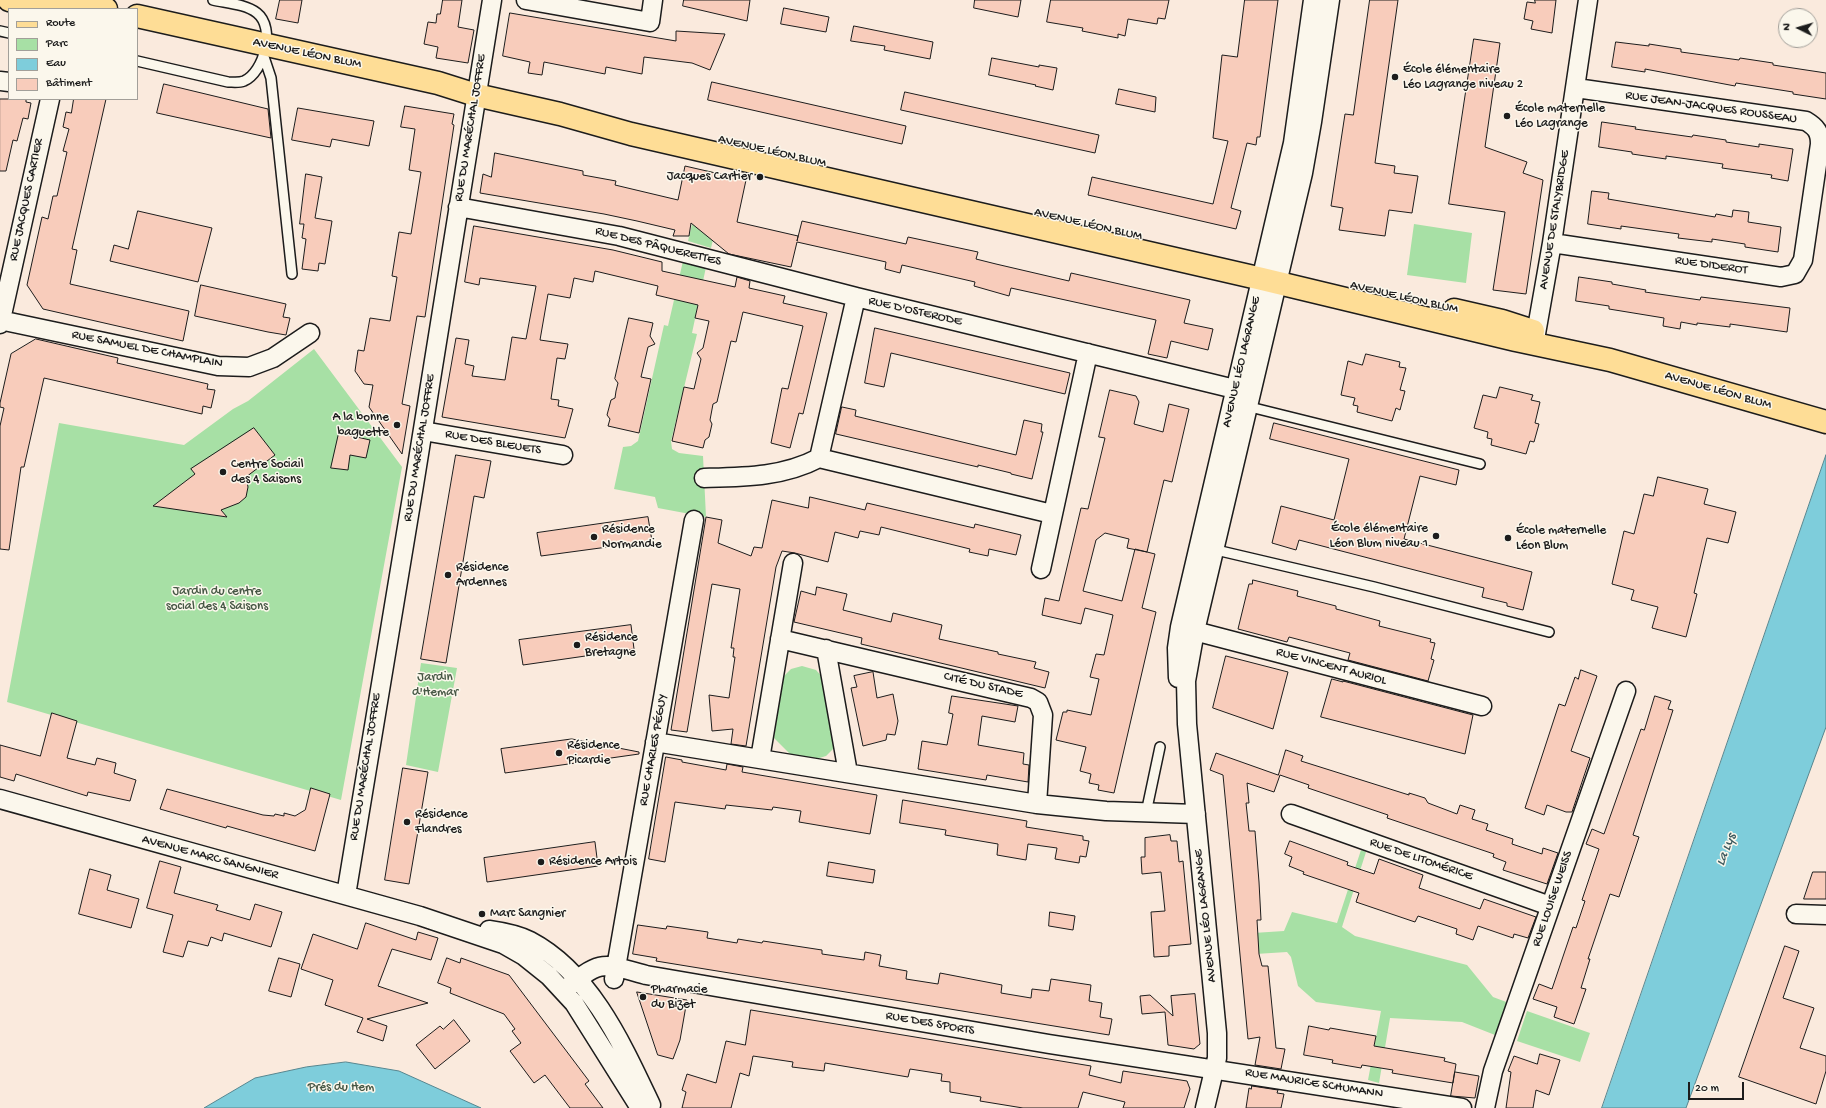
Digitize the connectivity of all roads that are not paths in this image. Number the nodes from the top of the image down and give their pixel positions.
1 (9, 0) edge
2 (213, 0) edge
3 (492, 0) edge
4 (526, 0) edge
5 (653, 0) edge
6 (1313, 0) edge
7 (1330, 0) edge
8 (1588, 0) edge
9 (70, 3) edge
10 (45, 8) edge
11 (100, 8) edge
12 (138, 16) edge
13 (138, 28) edge
14 (264, 51) junction
15 (138, 61) edge
16 (1576, 88) junction
17 (476, 95) junction
18 (50, 100) edge
19 (1812, 203) joint
20 (458, 207) junction
21 (1552, 243) junction
22 (292, 274) dead end
23 (1271, 275) junction
24 (856, 298) junction
25 (0, 322) edge
26 (310, 332) dead end
27 (1535, 338) junction
28 (1088, 353) junction
29 (1242, 398) junction
30 (1826, 422) edge
31 (423, 431) junction
32 (563, 455) dead end
33 (819, 458) junction
34 (1480, 464) dead end
35 (704, 478) dead end
36 (1052, 514) junction
37 (694, 520) dead end
38 (1207, 548) junction
39 (793, 563) dead end
40 (1041, 569) dead end
41 (1188, 629) junction
42 (1549, 632) dead end
43 (780, 639) junction
44 (826, 649) junction
45 (1626, 691) dead end
46 (1482, 706) dead end
47 (655, 742) junction
48 (1160, 747) dead end
49 (760, 758) junction
50 (848, 773) junction
51 (0, 799) edge
52 (1038, 804) junction
53 (1146, 813) junction
54 (1196, 814) junction
55 (1291, 814) dead end
56 (346, 895) junction
57 (1550, 906) junction
58 (1796, 914) dead end
59 (1826, 915) edge
60 (420, 916) junction
61 (615, 973) junction
62 (583, 986) junction
63 (568, 997) junction
64 (1215, 1068) junction
65 (640, 1108) edge
66 (652, 1108) edge
67 (1205, 1108) edge
68 (1462, 1108) edge
69 (1485, 1108) edge

1 - 10 main road
2 - 14 lane
3 - 17 street, RUE DU MARÉCHAL JOFFRE
4 - 5 street
6 - 23 street, AVENUE LÉO LAGRANGE
7 - 23 street, AVENUE LÉO LAGRANGE
8 - 16 street, AVENUE DE STALYBRIDGE
9 - 11 main road
12 - 14 main road, AVENUE LÉON BLUM
13 - 14 main road, AVENUE LÉON BLUM
14 - 15 lane, AVENUE LÉON BLUM
14 - 17 main road, AVENUE LÉON BLUM
14 - 22 lane
16 - 19 street, RUE JEAN-JACQUES ROUSSEAU
16 - 21 street, AVENUE DE STALYBRIDGE
17 - 20 street, RUE DU MARÉCHAL JOFFRE
17 - 23 main road, AVENUE LÉON BLUM
18 - 25 street, RUE JACQUES CARTIER
19 - 21 street, RUE DIDEROT
20 - 24 street, RUE DES PÂQUERETTES
20 - 31 street, RUE DU MARÉCHAL JOFFRE
21 - 27 street, AVENUE DE STALYBRIDGE
23 - 27 main road, AVENUE LÉON BLUM
23 - 29 street, AVENUE LÉO LAGRANGE
24 - 28 street, RUE D'OSTERODE
24 - 33 street, RUE D'OSTERODE
25 - 26 street, RUE SAMUEL DE CHAMPLAIN
27 - 30 main road, AVENUE LÉON BLUM
28 - 29 street, RUE D'OSTERODE
28 - 36 street
29 - 34 lane
29 - 38 street, AVENUE LÉO LAGRANGE
31 - 32 street, RUE DES BLEUETS
31 - 56 street, RUE DU MARÉCHAL JOFFRE
33 - 35 street
33 - 36 street
36 - 40 street
37 - 47 street, RUE CHARLES PÉGUY
38 - 41 street, AVENUE LÉO LAGRANGE
38 - 42 lane
39 - 43 street
41 - 46 street, RUE VINCENT AURIOL
41 - 54 street, AVENUE LÉO LAGRANGE
43 - 44 street, CITÉ DU STADE
43 - 49 street
44 - 50 street
44 - 52 street, CITÉ DU STADE
45 - 57 street, RUE LOUISE WEISS
47 - 49 street
47 - 61 street, RUE CHARLES PÉGUY
48 - 53 lane
49 - 50 street
50 - 52 street
51 - 56 street, AVENUE MARC SANGNIER
52 - 53 street
53 - 54 street
54 - 64 street, AVENUE LÉO LAGRANGE
55 - 57 street, RUE DE LITOMÉRICE
56 - 60 street, AVENUE MARC SANGNIER
57 - 69 street, RUE LOUISE WEISS
58 - 59 street
60 - 62 street, AVENUE MARC SANGNIER
60 - 63 street, AVENUE MARC SANGNIER
61 - 62 street, RUE DES SPORTS
61 - 64 street, RUE DES SPORTS
62 - 63 street, RUE DES SPORTS
62 - 66 street, AVENUE MARC SANGNIER
63 - 65 street, AVENUE MARC SANGNIER
64 - 67 street, AVENUE LÉO LAGRANGE
64 - 68 street, RUE MAURICE SCHUMANN

